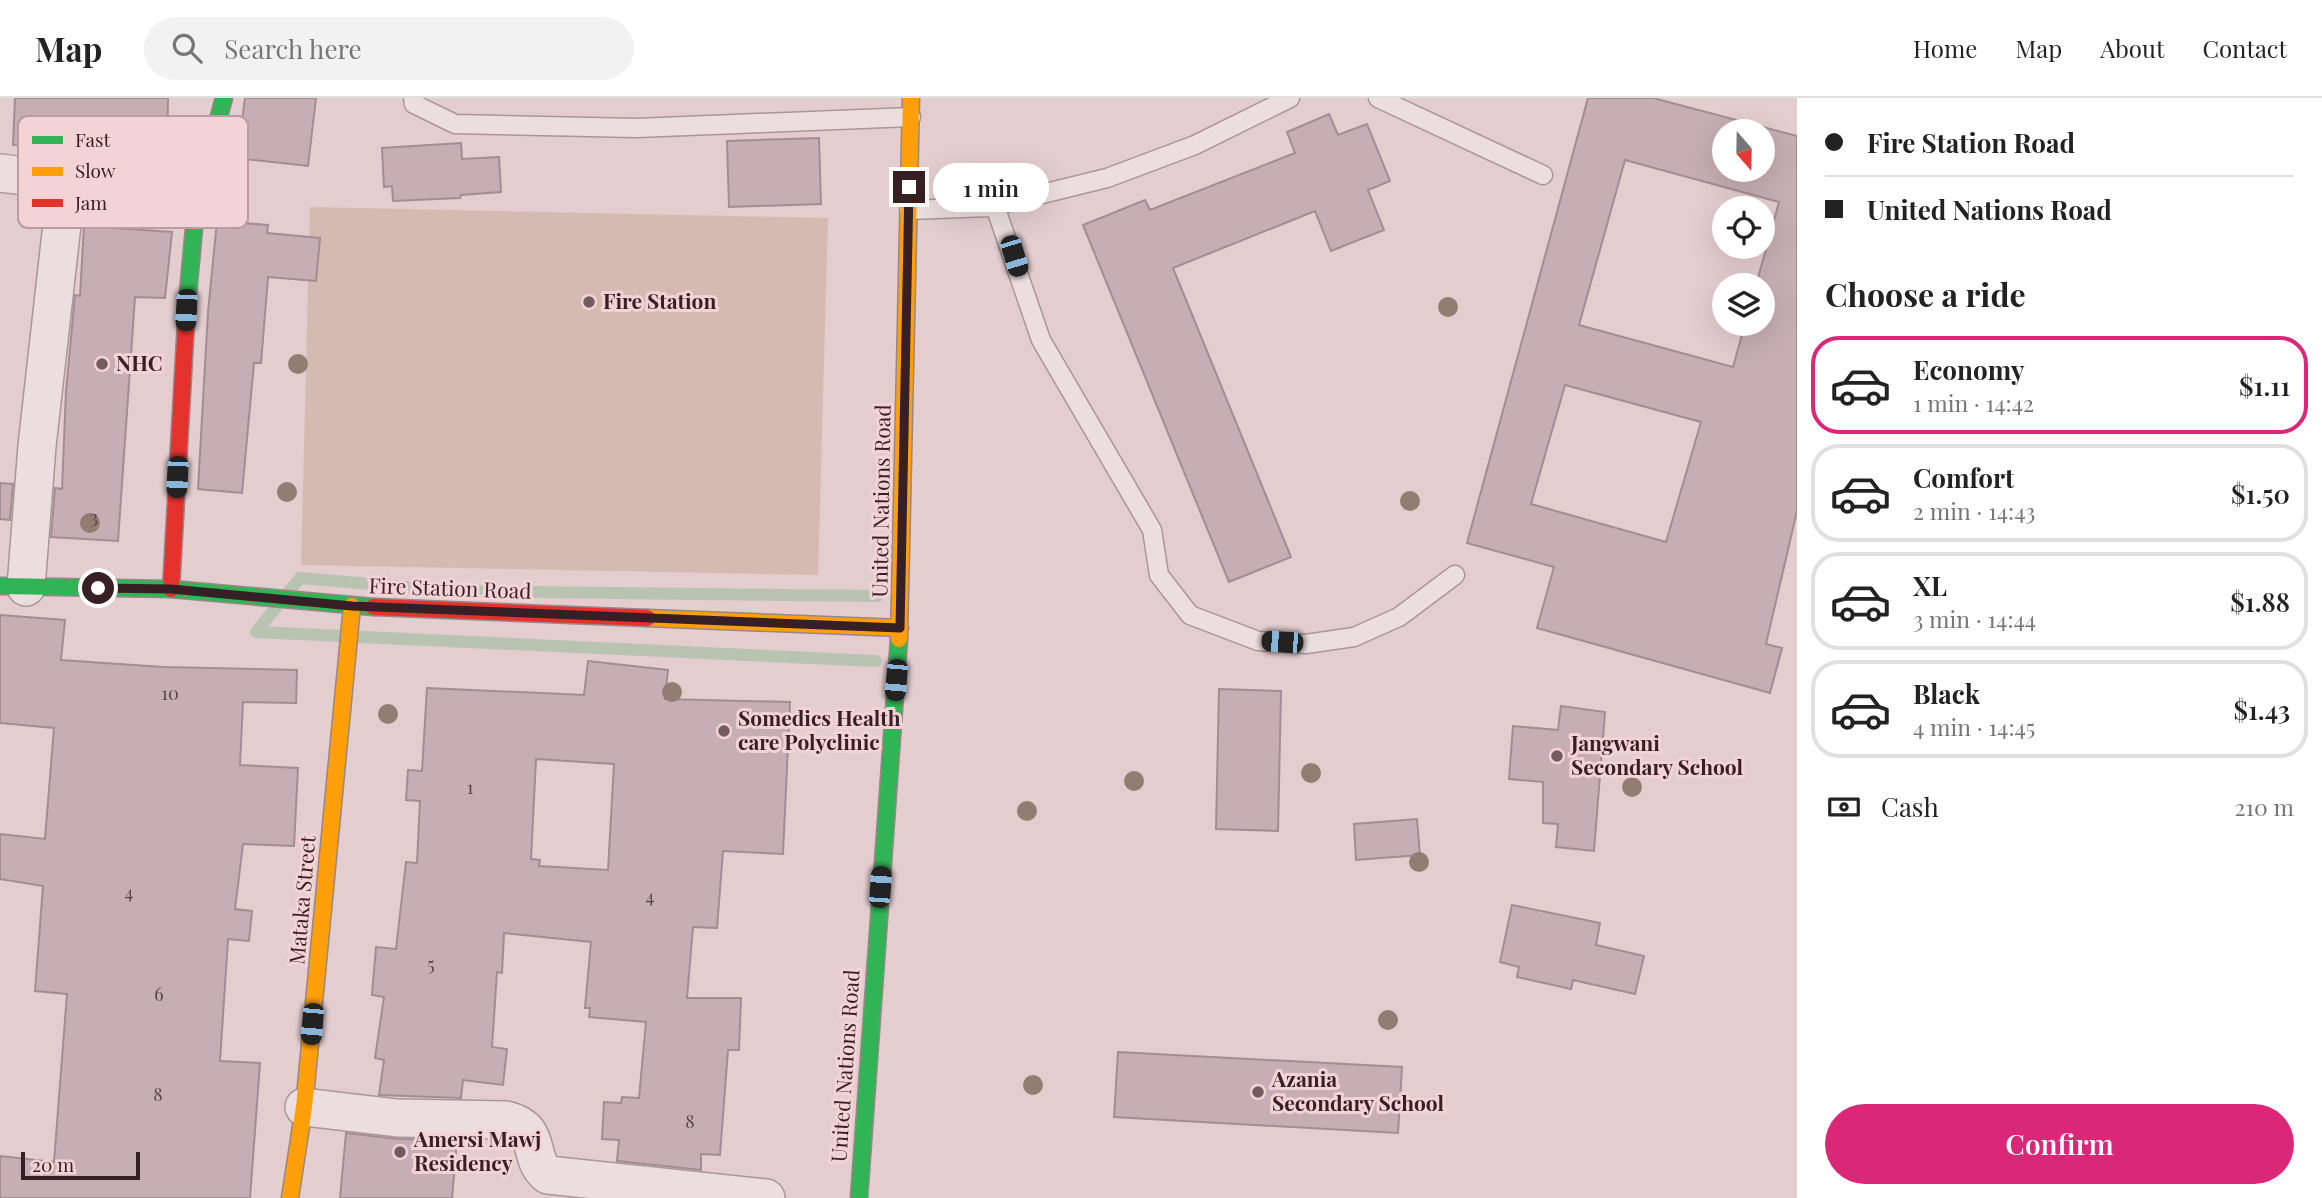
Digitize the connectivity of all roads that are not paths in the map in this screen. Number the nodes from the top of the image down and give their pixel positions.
1 (224, 98) edge
2 (413, 98) edge
3 (911, 98) edge
4 (1290, 98) edge
5 (1378, 98) edge
6 (219, 116) edge
7 (911, 117) junction
8 (0, 173) edge
9 (18, 175) edge
10 (1543, 175) dead end
11 (995, 206) junction
12 (909, 210) junction
13 (62, 228) edge
14 (194, 228) edge
15 (1455, 575) dead end
16 (13, 587) edge
17 (171, 589) junction
18 (352, 606) junction
19 (900, 628) junction
20 (304, 1107) junction
21 (290, 1198) edge
22 (766, 1198) edge
23 (859, 1198) edge

1 - 6 street
2 - 7 lane
3 - 7 street, United Nations Road
4 - 11 lane
5 - 10 lane
7 - 12 street, United Nations Road
8 - 9 street
11 - 12 lane
11 - 15 lane
12 - 19 street, United Nations Road
13 - 16 street
14 - 17 street
16 - 17 street, Fire Station Road
17 - 18 street, Fire Station Road
18 - 19 street, Fire Station Road
18 - 20 street, Mataka Street
19 - 23 street, United Nations Road
20 - 21 street, Mataka Street
20 - 22 street

